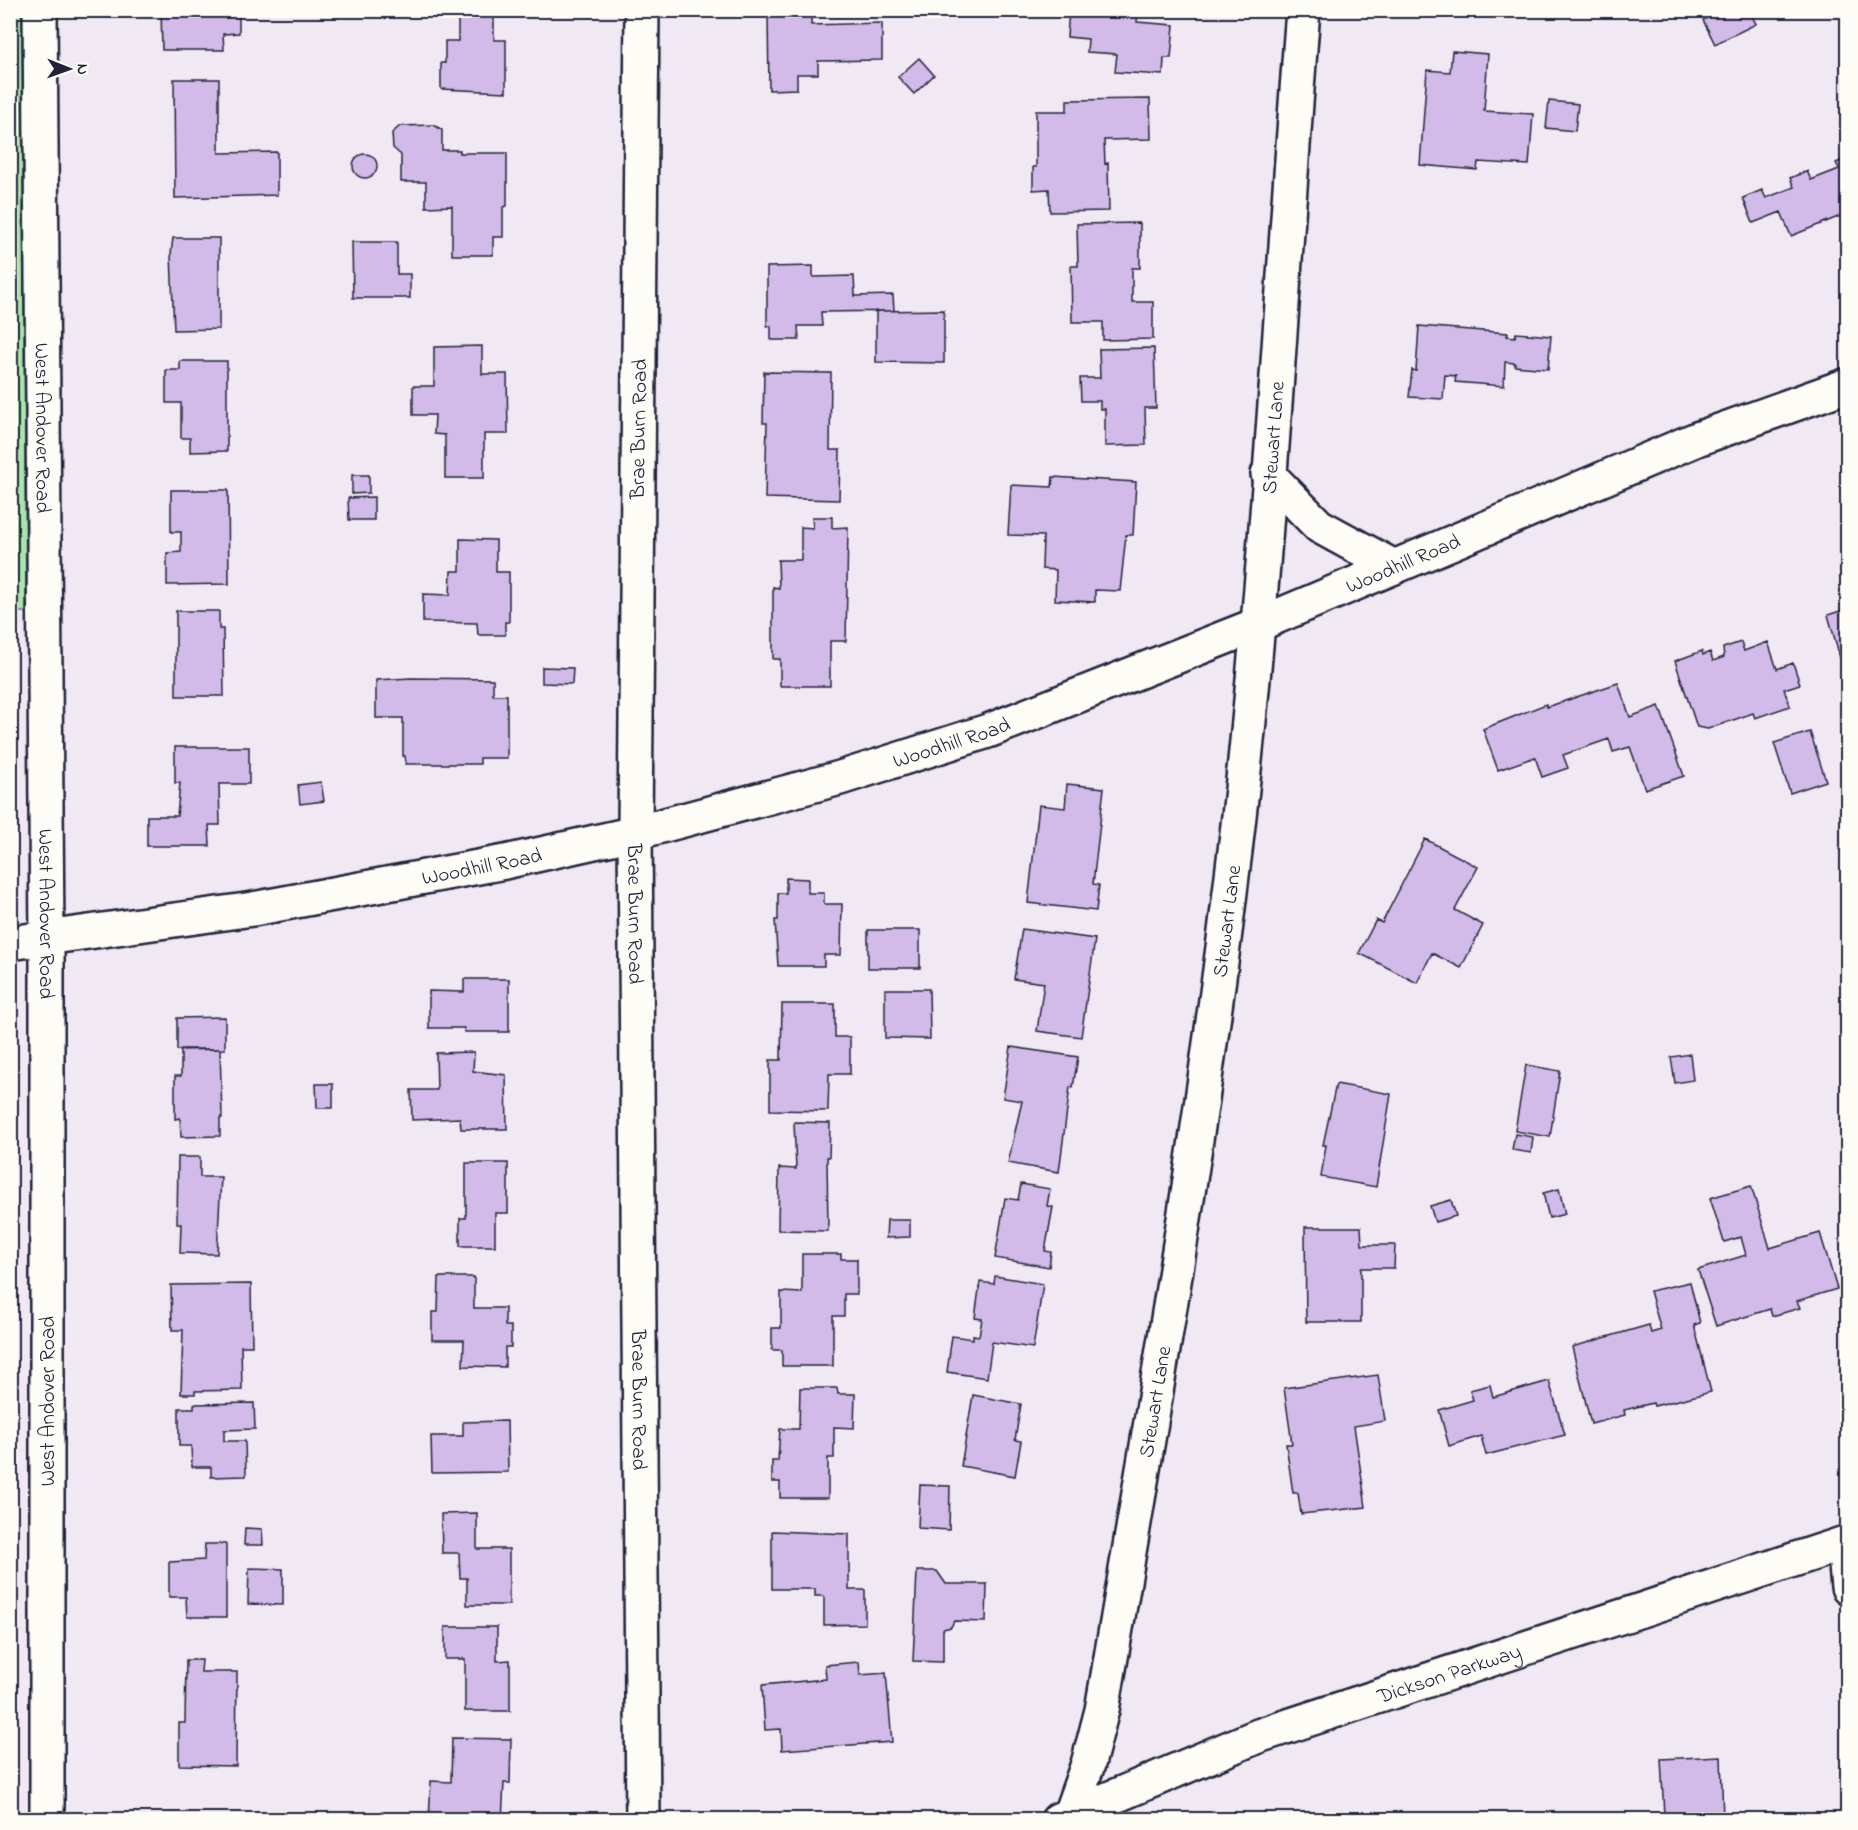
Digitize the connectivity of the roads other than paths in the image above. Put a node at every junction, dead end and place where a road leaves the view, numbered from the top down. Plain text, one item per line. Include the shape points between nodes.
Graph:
1 (40, 10) edge
2 (642, 10) edge
3 (1303, 10) edge
4 (1848, 385) edge
5 (1268, 474) junction
6 (1394, 567) junction
7 (1259, 624) junction
8 (634, 833) junction
9 (47, 940) junction
10 (10, 943) edge
11 (1846, 1543) edge
12 (1848, 1587) edge
13 (1066, 1818) edge
14 (47, 1820) edge
15 (643, 1820) edge

1 - 9 street, West Andover Road
2 - 8 street, Brae Burn Road
3 - 5 street, Stewart Lane
4 - 6 street, Woodhill Road via 1697,439
5 - 6 street via 1319,526
5 - 7 street, Stewart Lane
6 - 7 street, Woodhill Road
7 - 8 street, Woodhill Road via 988,731 840,778
7 - 13 street, Stewart Lane via 1219,978 1182,1232 1102,1710 1088,1764
8 - 9 street, Woodhill Road via 505,862 253,909
8 - 15 street, Brae Burn Road
9 - 10 street, Woodhill Road
9 - 14 street, West Andover Road
11 - 12 street
11 - 13 street, Dickson Parkway via 1258,1736

